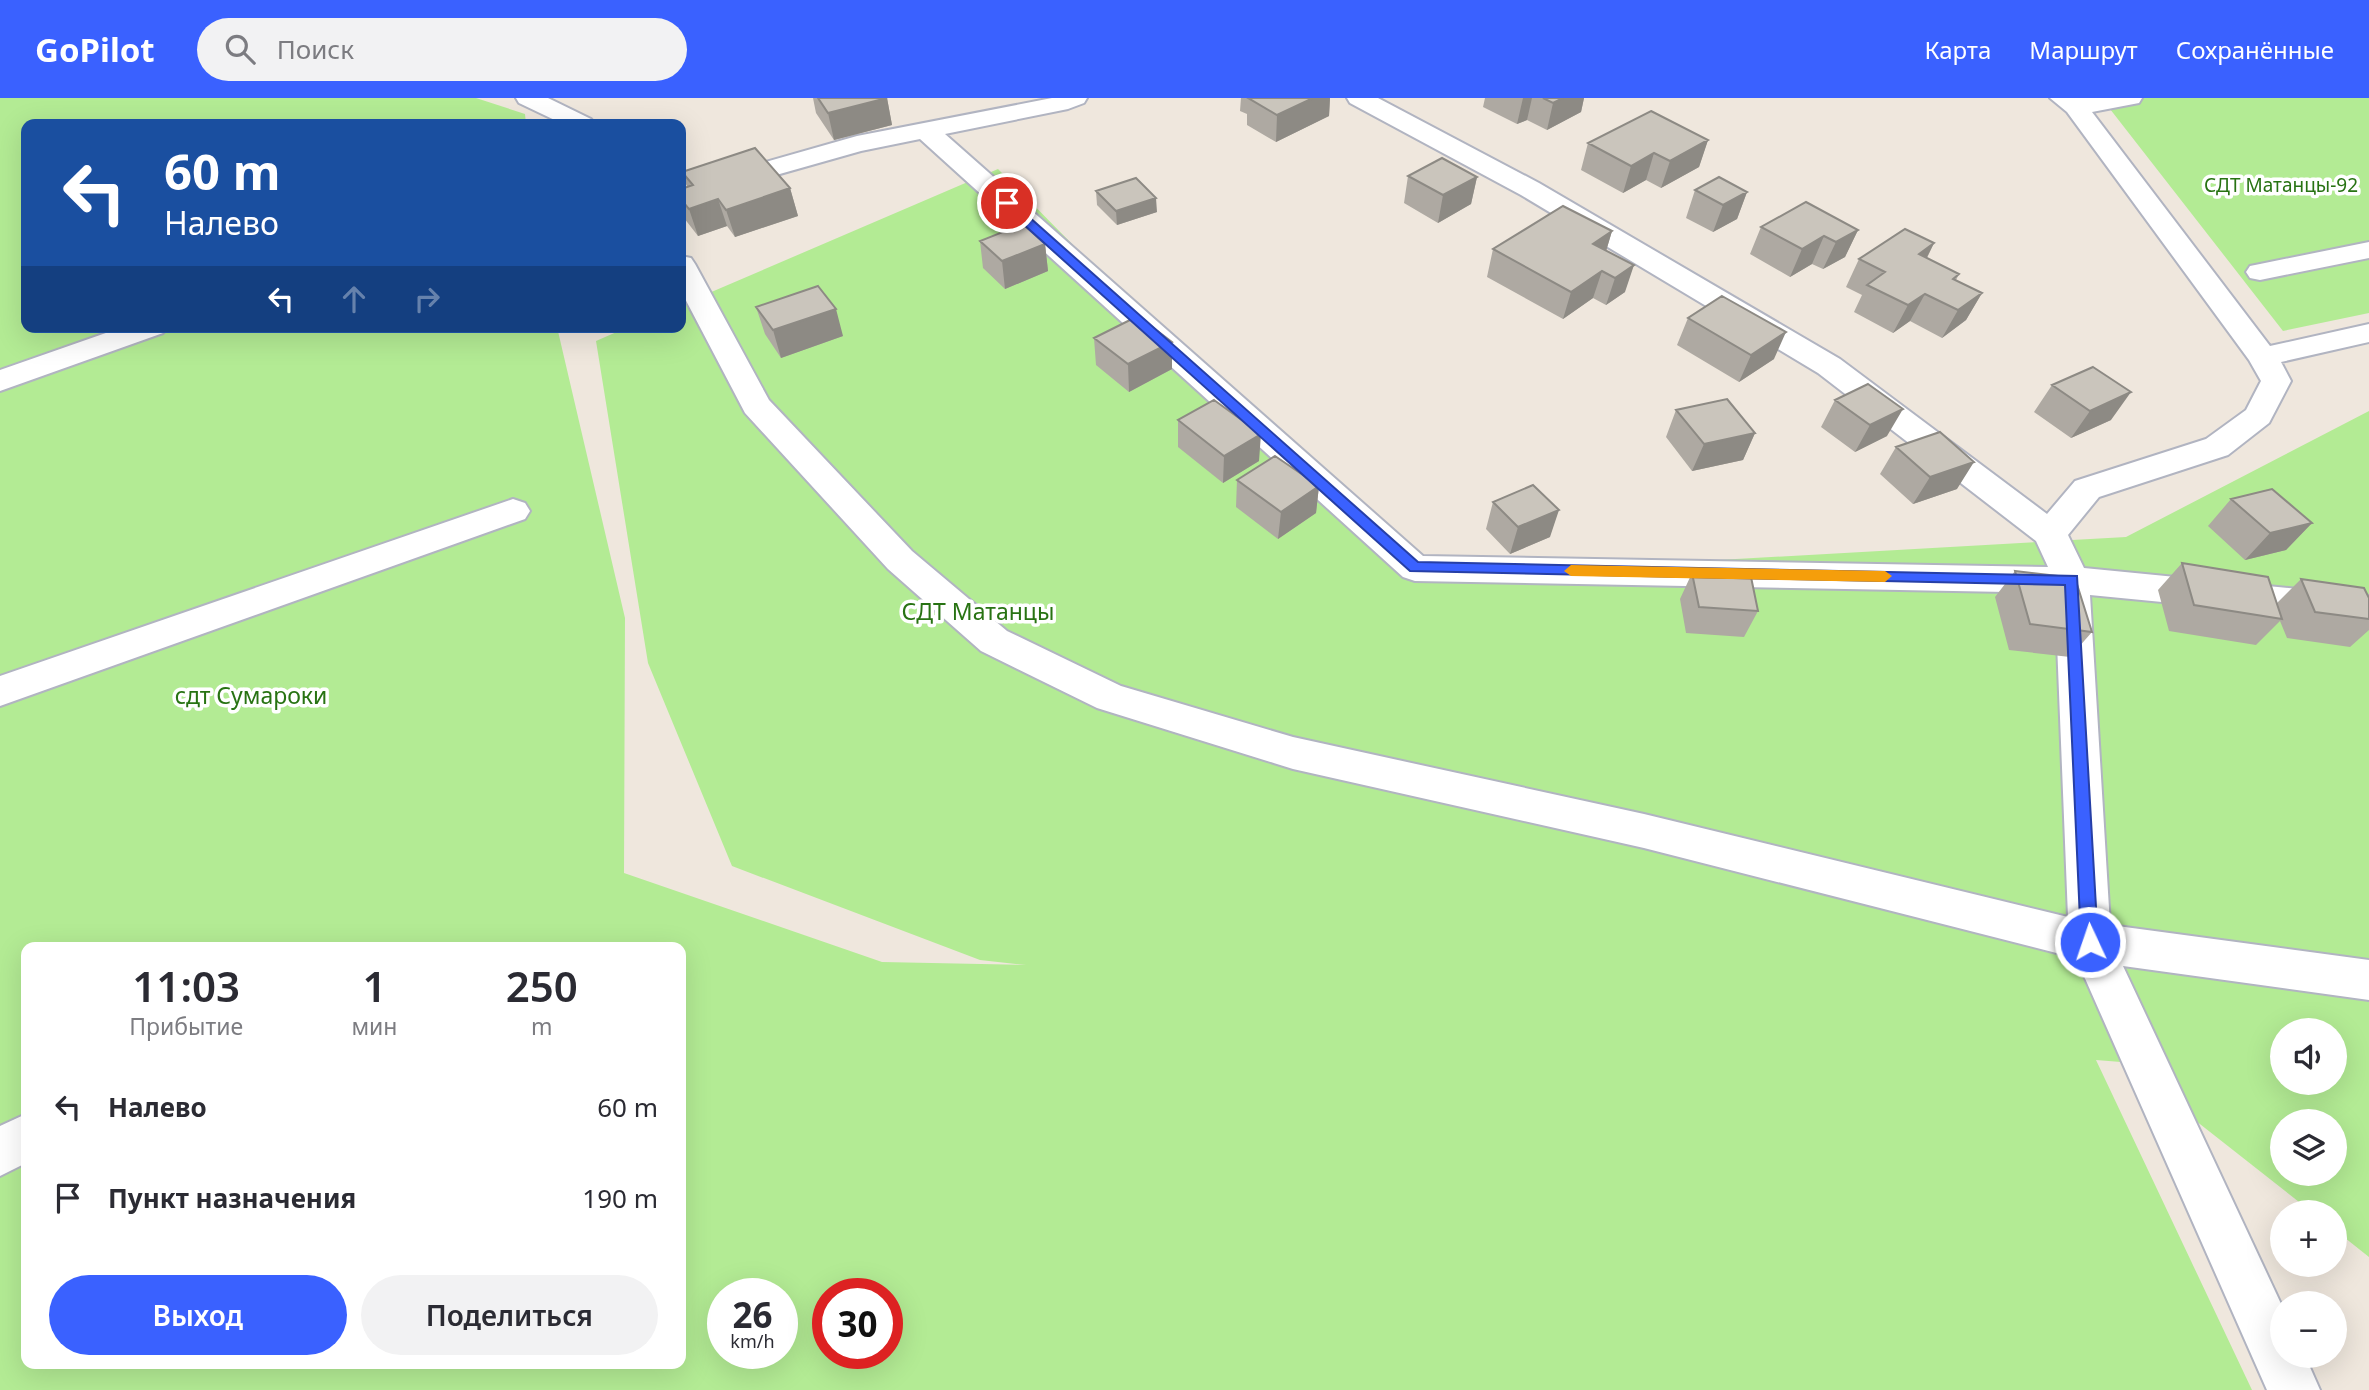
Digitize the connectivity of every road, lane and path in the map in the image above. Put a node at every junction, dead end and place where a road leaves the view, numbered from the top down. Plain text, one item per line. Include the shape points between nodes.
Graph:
1 (528, 98) edge
2 (1075, 98) edge
3 (1359, 98) edge
4 (2130, 98) edge
5 (2069, 102) edge
6 (572, 119) edge
7 (926, 131) junction
8 (686, 193) edge
9 (2369, 250) edge
10 (2260, 272) dead end
11 (686, 274) edge
12 (136, 333) edge
13 (2369, 333) edge
14 (2263, 357) junction
15 (0, 381) edge
16 (513, 510) dead end
17 (2050, 534) junction
18 (2072, 580) junction
19 (2369, 609) edge
20 (0, 691) edge
21 (2090, 942) junction
22 (2369, 980) edge
23 (21, 1140) edge
24 (0, 1152) edge
25 (2294, 1390) edge

1 - 6 street
2 - 7 street
3 - 17 street via 1530,189 1829,366
4 - 5 street
5 - 14 street
7 - 8 street via 858,144
7 - 18 street via 1415,568
9 - 10 street
11 - 21 street via 755,406 900,560 994,641 1110,698 1293,753 1644,831
12 - 15 street
13 - 14 street
14 - 17 street via 2276,381 2258,415 2217,447 2087,489
16 - 20 street
17 - 18 street
18 - 19 street
18 - 21 street
21 - 22 street
21 - 25 street
23 - 24 street

